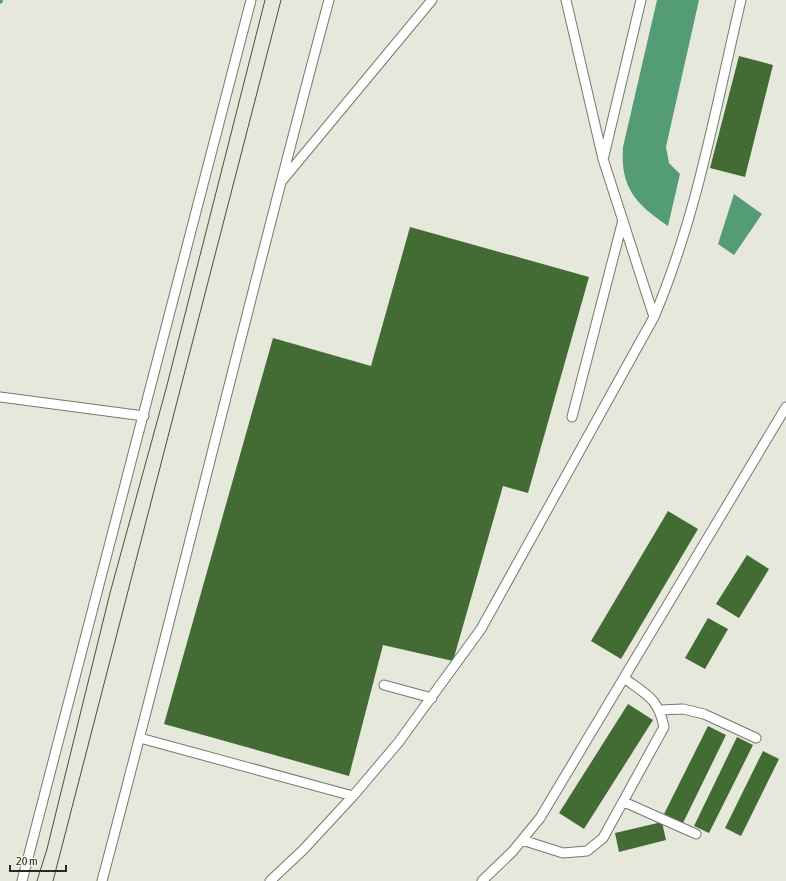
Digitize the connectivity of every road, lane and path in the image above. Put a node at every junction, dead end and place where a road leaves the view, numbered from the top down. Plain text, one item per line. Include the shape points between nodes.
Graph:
1 (251, 0) edge
2 (329, 0) edge
3 (432, 0) edge
4 (566, 0) edge
5 (641, 0) edge
6 (741, 0) edge
7 (603, 159) junction
8 (279, 184) junction
9 (623, 220) junction
10 (654, 318) junction
11 (0, 397) edge
12 (786, 407) edge
13 (144, 416) junction
14 (572, 417) dead end
15 (624, 678) junction
16 (384, 684) dead end
17 (432, 698) junction
18 (660, 710) junction
19 (140, 738) junction
20 (756, 738) dead end
21 (353, 796) junction
22 (624, 802) junction
23 (696, 834) dead end
24 (522, 840) junction
25 (22, 881) edge
26 (102, 881) edge
27 (270, 881) edge
28 (482, 881) edge

1 - 13 lane
2 - 8 lane
3 - 8 lane
4 - 7 lane
5 - 7 lane
6 - 10 lane via 685,236
7 - 9 lane
8 - 19 lane
9 - 10 lane
9 - 14 lane
10 - 17 lane via 481,629
11 - 13 lane
12 - 15 lane
13 - 25 lane
15 - 18 lane via 650,697
15 - 24 lane via 540,818
16 - 17 lane
17 - 21 lane
18 - 20 lane via 683,710 704,714
18 - 22 lane via 664,727
19 - 21 lane
19 - 26 lane
21 - 27 lane
22 - 23 lane
22 - 24 lane via 603,838 587,851 563,853
24 - 28 lane

